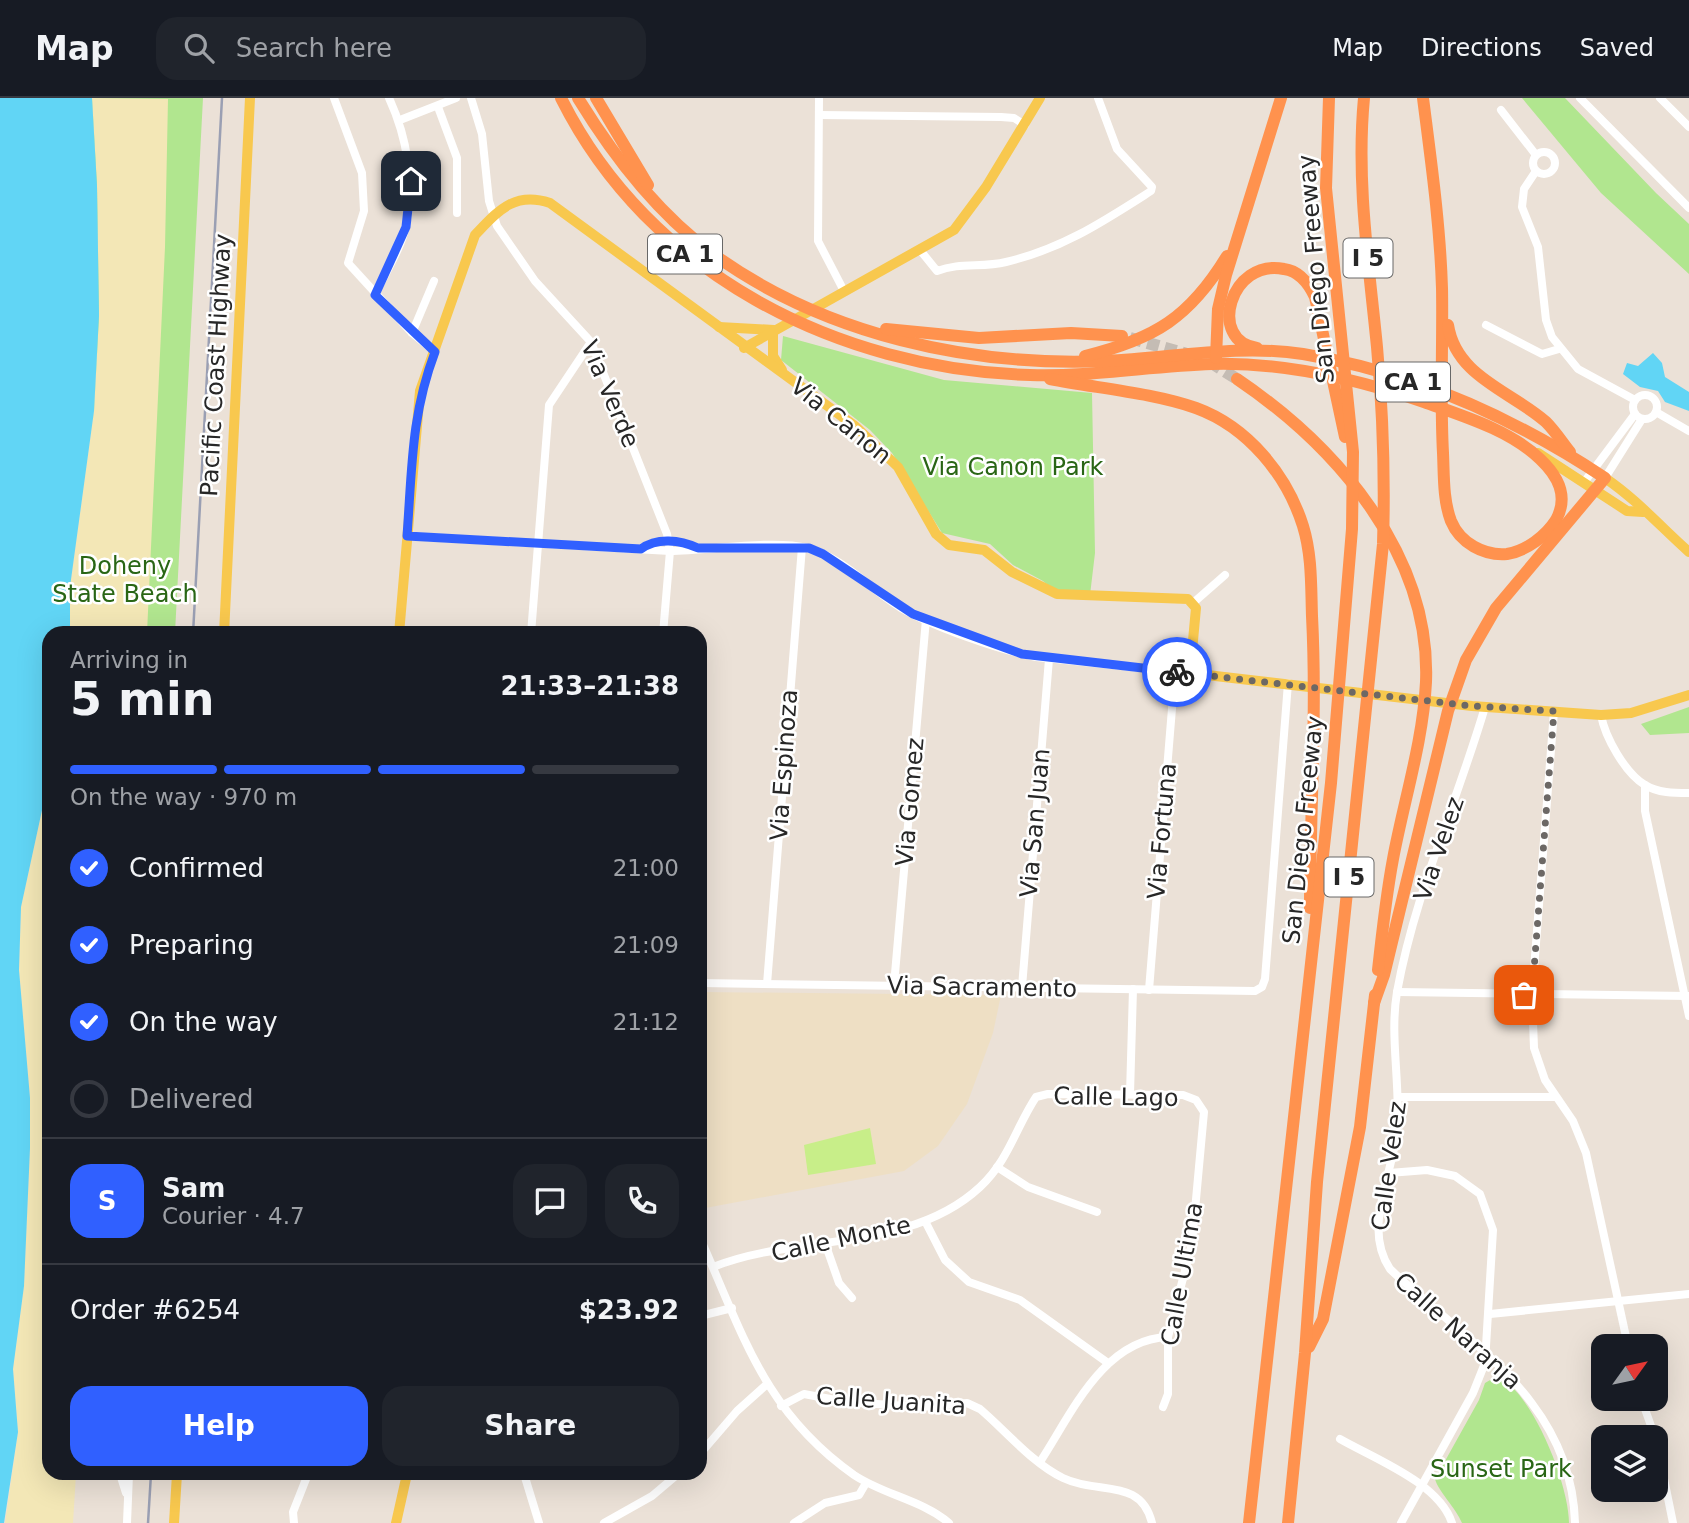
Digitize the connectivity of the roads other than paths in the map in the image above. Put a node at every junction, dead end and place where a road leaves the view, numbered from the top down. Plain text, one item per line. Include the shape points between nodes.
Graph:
1 (250, 98) edge
2 (334, 98) edge
3 (389, 98) edge
4 (456, 98) edge
5 (471, 98) edge
6 (553, 98) edge
7 (561, 98) edge
8 (578, 98) edge
9 (596, 98) edge
10 (820, 98) edge
11 (1041, 98) edge
12 (1098, 98) edge
13 (1281, 98) edge
14 (1329, 98) edge
15 (1364, 98) edge
16 (1423, 98) edge
17 (1580, 98) edge
18 (1660, 98) edge
19 (438, 107) junction
20 (1501, 110) dead end
21 (819, 115) junction
22 (400, 120) junction
23 (1025, 125) junction
24 (1689, 127) edge
25 (1536, 155) junction
26 (1535, 171) junction
27 (623, 196) junction
28 (1689, 208) edge
29 (665, 212) junction
30 (457, 213) dead end
31 (493, 216) junction
32 (1235, 243) junction
33 (920, 250) junction
34 (434, 281) dead end
35 (1442, 288) junction
36 (844, 291) junction
37 (375, 295) junction
38 (853, 323) junction
39 (1486, 325) dead end
40 (716, 326) junction
41 (774, 330) junction
42 (412, 333) junction
43 (1122, 336) tunnel mouth
44 (591, 342) junction
45 (744, 348) junction
46 (1559, 349) junction
47 (435, 352) junction
48 (1302, 354) junction
49 (1216, 358) junction
50 (1069, 360) junction
51 (1030, 375) junction
52 (786, 376) junction
53 (1237, 379) tunnel mouth
54 (1635, 400) junction
55 (1343, 404) junction
56 (1656, 412) junction
57 (1639, 416) junction
58 (1689, 431) edge
59 (1528, 448) junction
60 (1575, 458) junction
61 (1593, 470) junction
62 (1354, 476) junction
63 (1605, 478) junction
64 (1585, 481) junction
65 (1596, 489) junction
66 (1643, 512) junction
67 (407, 536) junction
68 (539, 542) junction
69 (669, 547) junction
70 (802, 547) junction
71 (1689, 552) edge
72 (1225, 575) dead end
73 (1193, 603) junction
74 (926, 620) junction
75 (224, 626) edge
76 (400, 626) edge
77 (532, 626) edge
78 (664, 626) edge
79 (1049, 659) junction
80 (1175, 672) junction
81 (1190, 673) junction
82 (1288, 683) junction
83 (1689, 695) edge
84 (1485, 707) junction
85 (1554, 711) junction
86 (1601, 715) junction
87 (1645, 785) junction
88 (1689, 793) edge
89 (1309, 976) junction
90 (707, 983) edge
91 (768, 984) junction
92 (894, 985) junction
93 (1021, 987) junction
94 (1133, 989) junction
95 (1149, 990) junction
96 (1397, 992) junction
97 (1532, 995) junction
98 (1687, 997) edge
99 (1374, 1003) junction
100 (1689, 1016) edge
101 (1130, 1094) junction
102 (1037, 1097) joint
103 (1399, 1097) junction
104 (1556, 1097) junction
105 (1196, 1100) joint
106 (997, 1167) junction
107 (1389, 1173) junction
108 (1097, 1212) dead end
109 (925, 1221) junction
110 (825, 1243) junction
111 (707, 1254) edge
112 (1381, 1256) joint
113 (713, 1267) junction
114 (1689, 1294) edge
115 (852, 1298) dead end
116 (1618, 1301) junction
117 (732, 1308) junction
118 (707, 1313) edge
119 (1490, 1314) junction
120 (1625, 1334) edge
121 (1168, 1337) junction
122 (1486, 1352) junction
123 (1305, 1353) junction
124 (1108, 1363) junction
125 (766, 1385) junction
126 (781, 1406) junction
127 (1163, 1407) dead end
128 (1340, 1439) dead end
129 (707, 1446) edge
130 (1040, 1462) junction
131 (122, 1480) edge
132 (129, 1480) edge
133 (134, 1480) edge
134 (177, 1480) edge
135 (306, 1480) edge
136 (406, 1480) edge
137 (526, 1480) edge
138 (671, 1480) edge
139 (866, 1483) junction
140 (1422, 1486) junction
141 (1668, 1499) edge
142 (128, 1506) junction
143 (127, 1523) edge
144 (174, 1523) edge
145 (294, 1523) edge
146 (396, 1523) edge
147 (539, 1523) edge
148 (604, 1523) edge
149 (794, 1523) edge
150 (949, 1523) edge
151 (1152, 1523) edge
152 (1249, 1523) edge
153 (1288, 1523) edge
154 (1401, 1523) edge
155 (1452, 1523) edge
156 (1575, 1523) edge
157 (1673, 1523) edge

1 - 75 main road, Pacific Coast Highway
2 - 37 street via 362,173 364,211 348,263
3 - 22 street
4 - 19 street
5 - 31 street, Via Verde via 482,134
6 - 27 highway
7 - 27 highway, CA 1
8 - 29 highway, CA 1 via 603,138
9 - 29 highway
10 - 21 street
11 - 23 main road
12 - 33 street via 1117,149 1151,191 1079,237 990,265 954,264 937,271
13 - 32 highway
14 - 55 highway, San Diego Freeway / I 5 via 1326,188 1342,342
15 - 123 highway, San Diego Freeway / I 5 via 1362,165 1385,488 1381,571 1317,1182
16 - 35 highway
17 - 28 street
18 - 24 street
19 - 22 street
19 - 30 street via 457,158
20 - 25 street
21 - 23 street via 1001,117
21 - 36 street via 818,241
22 - 37 street via 411,181 406,227
23 - 33 main road via 962,222
25 - 26 street
25 - 26 street via 1548,153 1555,162 1548,174
26 - 46 street via 1524,190 1522,207 1542,270 1546,320
27 - 51 highway, CA 1 via 696,263 756,301 861,346 928,362
29 - 38 highway, CA 1 via 712,253 776,292
31 - 40 main road, Via Canon via 519,198 550,203
31 - 44 street, Via Verde via 535,281
31 - 47 main road via 475,235
32 - 49 highway via 1218,309
32 - 50 highway via 1210,284 1166,326 1136,342
33 - 36 main road
34 - 42 street
35 - 59 highway via 1447,506 1454,527 1475,547 1497,554 1516,552 1552,526 1559,514 1562,499 1557,478
35 - 60 highway via 1450,341 1461,359 1547,423
36 - 41 main road
37 - 42 street
38 - 43 highway via 924,335 979,338 1071,333
38 - 50 highway, CA 1 via 964,354
39 - 46 street via 1542,354
40 - 41 main road
40 - 45 main road, Via Canon
41 - 45 main road
41 - 52 main road via 773,356
42 - 47 street
44 - 68 street via 549,405
44 - 69 street, Via Verde
45 - 52 main road, Via Canon
46 - 54 street via 1583,373
47 - 67 main road via 416,415
48 - 49 highway, CA 1
48 - 55 highway via 1247,346 1236,337 1231,324 1232,296 1250,275 1279,268 1300,277 1315,297
48 - 60 highway, CA 1 via 1388,374 1472,403
49 - 50 highway, CA 1
49 - 51 highway, CA 1
49 - 59 highway, CA 1 via 1365,384 1459,415
51 - 89 highway via 1196,408 1247,439 1272,466 1296,507 1306,537 1314,639
52 - 73 main road, Via Canon via 881,448 898,467 936,534 949,545 984,550 1012,572 1057,594 1181,598
53 - 99 highway via 1287,416 1358,491 1404,565 1416,603 1423,642 1424,707 1392,861
54 - 56 street via 1649,395 1656,400
54 - 57 street
55 - 62 highway, San Diego Freeway / I 5
55 - 62 highway
56 - 57 street via 1650,418
56 - 58 street
57 - 61 street via 1629,421
57 - 63 street
59 - 64 main road, CA 1
60 - 61 highway, CA 1
61 - 63 highway, CA 1
61 - 64 street
62 - 89 highway, San Diego Freeway / I 5 via 1331,783
63 - 65 highway
63 - 66 main road via 1634,499
64 - 65 main road, CA 1
65 - 66 main road via 1627,511
65 - 99 highway via 1496,608 1466,660 1448,711
66 - 71 main road
67 - 68 street
67 - 76 main road
68 - 69 street via 641,549 652,541
68 - 77 street
69 - 70 street
69 - 78 street, Via Verde
70 - 74 street via 823,554
70 - 91 street, Via Espinoza
72 - 73 street
73 - 81 main road
74 - 79 street
74 - 92 street, Via Gomez
79 - 80 street
79 - 93 street, Via San Juan
80 - 81 street
80 - 95 street, Via Fortuna
81 - 82 main road
82 - 84 main road
82 - 95 street, Via Sacramento via 1262,987
83 - 86 main road via 1631,713
84 - 85 main road
84 - 96 street, Via Velez via 1422,891
85 - 86 main road
85 - 97 street
86 - 87 street via 1623,761
87 - 88 street via 1669,793
87 - 98 street via 1645,811
89 - 152 highway, San Diego Freeway / I 5
90 - 91 street, Via Sacramento
91 - 92 street, Via Sacramento
92 - 93 street, Via Sacramento
93 - 94 street, Via Sacramento
94 - 95 street, Via Sacramento
94 - 101 street
96 - 97 street
96 - 103 street, Calle Velez
97 - 98 street
97 - 104 street via 1534,1048
98 - 100 street
99 - 123 highway via 1360,1127 1323,1319
101 - 102 street, Calle Lago
101 - 105 street, Calle Lago via 1183,1095
102 - 106 street, Calle Monte
103 - 104 street
103 - 107 street, Calle Velez
104 - 116 street via 1573,1121 1586,1153
105 - 121 street, Calle Ultima via 1204,1112 1192,1243
106 - 108 street via 1028,1187
106 - 109 street, Calle Monte via 980,1187
107 - 112 street, Calle Velez via 1377,1234
107 - 119 street via 1441,1171 1480,1194 1493,1230
109 - 110 street, Calle Monte
109 - 124 street via 945,1260 969,1282 1020,1300
110 - 113 street, Calle Monte
110 - 115 street via 839,1283
111 - 113 street
112 - 122 street, Calle Naranja via 1407,1285
113 - 117 street
114 - 116 street
116 - 119 street
116 - 120 street
117 - 118 street
117 - 125 street
119 - 122 street
121 - 124 street via 1142,1341
121 - 127 street, Calle Ultima via 1168,1394
122 - 140 street via 1473,1393
122 - 156 street, Calle Naranja via 1516,1380 1549,1430 1566,1473
123 - 153 highway, San Diego Freeway / I 5
124 - 130 street
125 - 126 street
125 - 129 street
126 - 130 street, Calle Juanita via 804,1394 922,1407 967,1404 980,1409
126 - 139 street via 804,1434
128 - 140 street
130 - 151 street, Calle Juanita via 1079,1484 1130,1493 1143,1500
131 - 142 street
132 - 142 street
133 - 142 street
134 - 144 main road
135 - 145 street via 293,1512
136 - 146 main road
137 - 147 street
138 - 148 street
139 - 149 street via 859,1495 825,1503
139 - 150 street
140 - 154 street
140 - 155 street via 1436,1495
141 - 157 street
142 - 143 street

